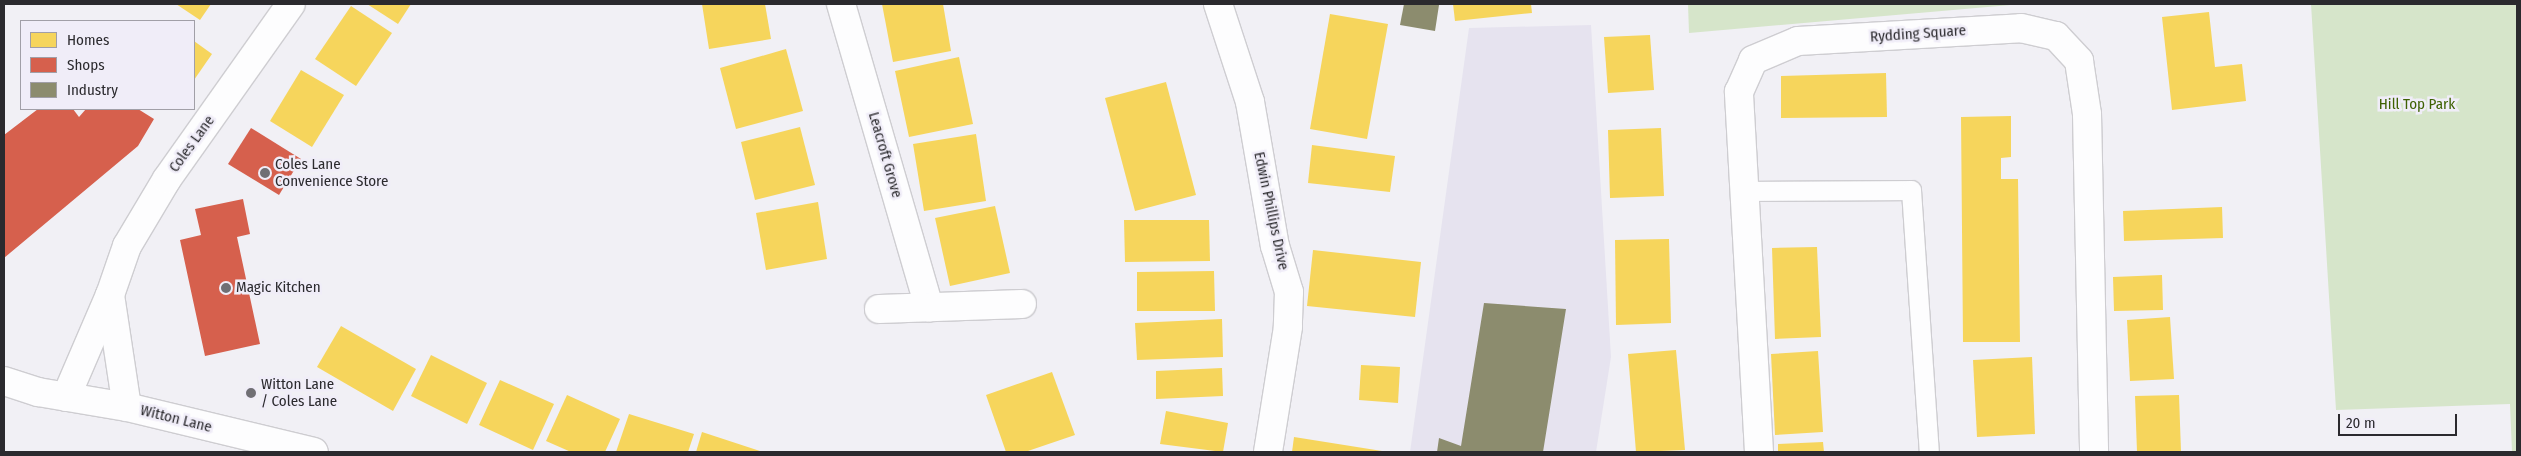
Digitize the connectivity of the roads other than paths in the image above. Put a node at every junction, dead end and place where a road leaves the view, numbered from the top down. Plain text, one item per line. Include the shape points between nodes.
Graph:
1 (291, 4) edge
2 (842, 4) edge
3 (1218, 4) edge
4 (1746, 191) junction
5 (110, 295) junction
6 (1022, 304) dead end
7 (929, 307) junction
8 (879, 308) dead end
9 (4, 381) edge
10 (38, 392) junction
11 (4, 395) edge
12 (66, 397) junction
13 (127, 407) junction
14 (314, 452) edge
15 (1268, 452) edge
16 (1759, 452) edge
17 (1929, 452) edge
18 (2094, 452) edge

1 - 5 street, Coles Lane via 167,179 127,246
2 - 7 street, Leacroft Grove
3 - 15 street, Edwin Phillips Drive via 1250,102 1275,246 1289,292 1288,328
4 - 16 street, Rydding Square via 1745,238
4 - 17 lane via 1911,190
4 - 18 street, Rydding Square via 1739,92 1753,60 1798,41 2021,28 2056,36 2079,61 2087,114
5 - 12 street, Coles Lane
5 - 13 street, Coles Lane
6 - 7 street
7 - 8 street
9 - 10 street, Witton Lane
10 - 11 street, Witton Lane
10 - 12 street, Witton Lane
12 - 13 street, Witton Lane
13 - 14 street, Witton Lane

